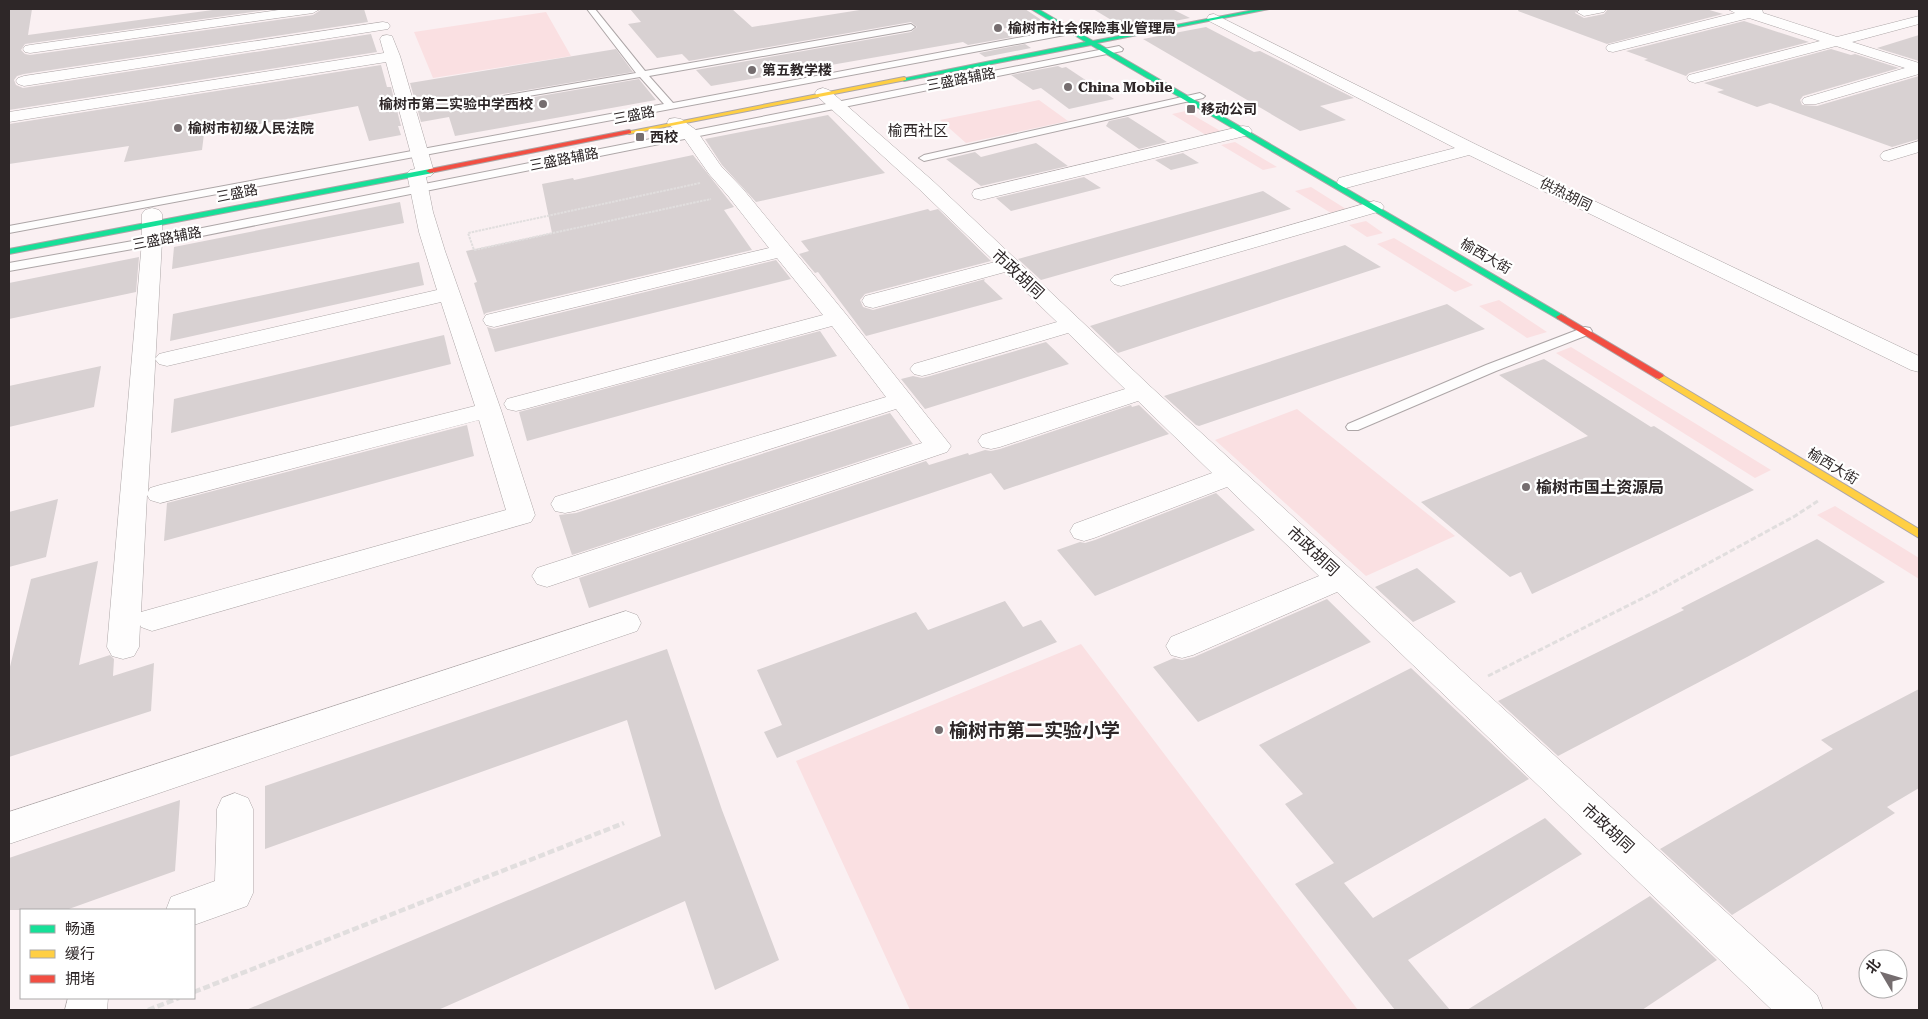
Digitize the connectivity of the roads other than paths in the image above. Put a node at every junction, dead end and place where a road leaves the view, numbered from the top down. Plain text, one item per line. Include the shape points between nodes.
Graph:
1 (313, 9) edge
2 (377, 9) edge
3 (591, 9) edge
4 (1034, 9) edge
5 (1052, 9) edge
6 (1241, 9) edge
7 (1266, 9) edge
8 (1599, 9) edge
9 (1735, 9) edge
10 (1772, 9) edge
11 (1584, 12) dead end
12 (1750, 14) junction
13 (1214, 18) junction
14 (1919, 20) edge
15 (383, 26) junction
16 (911, 27) dead end
17 (1071, 32) junction
18 (1092, 37) junction
19 (1836, 41) junction
20 (1613, 48) dead end
21 (30, 49) dead end
22 (1119, 49) junction
23 (1106, 51) junction
24 (393, 56) junction
25 (1919, 68) edge
26 (643, 75) junction
27 (1695, 78) dead end
28 (24, 81) dead end
29 (1200, 96) junction
30 (1188, 98) junction
31 (830, 99) junction
32 (498, 100) dead end
33 (1810, 101) dead end
34 (9, 117) edge
35 (679, 121) junction
36 (1243, 131) junction
37 (1919, 146) edge
38 (1472, 148) junction
39 (1889, 156) dead end
40 (924, 158) dead end
41 (420, 170) junction
42 (1346, 182) junction
43 (981, 194) dead end
44 (1374, 207) junction
45 (152, 226) junction
46 (9, 230) edge
47 (9, 241) edge
48 (782, 251) junction
49 (9, 252) edge
50 (1009, 265) junction
51 (9, 268) edge
52 (1122, 280) dead end
53 (449, 294) junction
54 (873, 300) dead end
55 (837, 318) junction
56 (494, 320) dead end
57 (1072, 325) junction
58 (1584, 331) junction
59 (167, 359) dead end
60 (1919, 365) edge
61 (922, 369) dead end
62 (1142, 392) junction
63 (901, 400) junction
64 (516, 404) dead end
65 (489, 410) junction
66 (1353, 427) dead end
67 (991, 441) dead end
68 (1232, 475) junction
69 (160, 494) dead end
70 (564, 504) dead end
71 (1894, 505) dead end
72 (1084, 531) dead end
73 (1919, 534) edge
74 (547, 576) dead end
75 (1342, 578) junction
76 (152, 619) dead end
77 (626, 623) dead end
78 (1182, 646) dead end
79 (123, 647) dead end
80 (235, 809) dead end
81 (9, 828) edge
82 (188, 909) edge
83 (1802, 1010) edge

1 - 21 street
2 - 15 street
3 - 26 lane
4 - 17 main road, 榆西大街
5 - 18 main road, 榆西大街
6 - 18 main road, 三盛路
7 - 13 main road, 三盛路
8 - 11 street
9 - 12 street
10 - 12 street
12 - 19 street
12 - 20 street
13 - 18 main road, 三盛路
13 - 38 street, 供热胡同
14 - 19 street
15 - 24 street
15 - 28 street
16 - 26 lane
17 - 18 main road, 榆西大街
17 - 35 lane, 三盛路辅路
18 - 22 main road, 榆西大街
18 - 23 main road, 榆西大街
18 - 31 main road, 三盛路
18 - 41 main road, 三盛路
19 - 25 street
19 - 27 street
22 - 23 lane, 三盛路辅路
22 - 29 main road, 榆西大街
23 - 30 main road, 榆西大街
23 - 31 lane, 三盛路辅路
24 - 34 street
24 - 41 street
25 - 33 street
26 - 32 lane
26 - 35 lane
29 - 30 lane
29 - 42 main road, 榆西大街
30 - 36 main road, 榆西大街
30 - 40 lane
31 - 35 main road, 三盛路
31 - 35 lane, 三盛路辅路
31 - 50 street, 市政胡同
35 - 41 main road, 三盛路
35 - 41 lane, 三盛路辅路
35 - 41 lane, 三盛路辅路
35 - 48 street
36 - 43 street
36 - 44 main road, 榆西大街
37 - 39 street
38 - 42 street
38 - 60 street, 供热胡同
41 - 45 main road, 三盛路
41 - 45 lane, 三盛路辅路
41 - 46 lane, 三盛路辅路
41 - 53 street
42 - 71 main road, 榆西大街
44 - 52 street
44 - 58 main road, 榆西大街
45 - 47 main road, 三盛路
45 - 49 main road, 三盛路
45 - 51 lane, 三盛路辅路
45 - 79 street
48 - 55 street
48 - 56 street
50 - 54 street
50 - 57 street, 市政胡同
53 - 59 street
53 - 65 street
55 - 63 street
55 - 64 street
57 - 61 street
57 - 62 street, 市政胡同
58 - 66 lane
58 - 73 main road, 榆西大街
62 - 67 street
62 - 68 street, 市政胡同
63 - 70 street
63 - 74 street via 938,446
65 - 69 street
65 - 76 street via 521,515
68 - 72 street
68 - 75 street, 市政胡同
75 - 78 street
75 - 83 street, 市政胡同
77 - 81 street
80 - 82 street via 234,893

